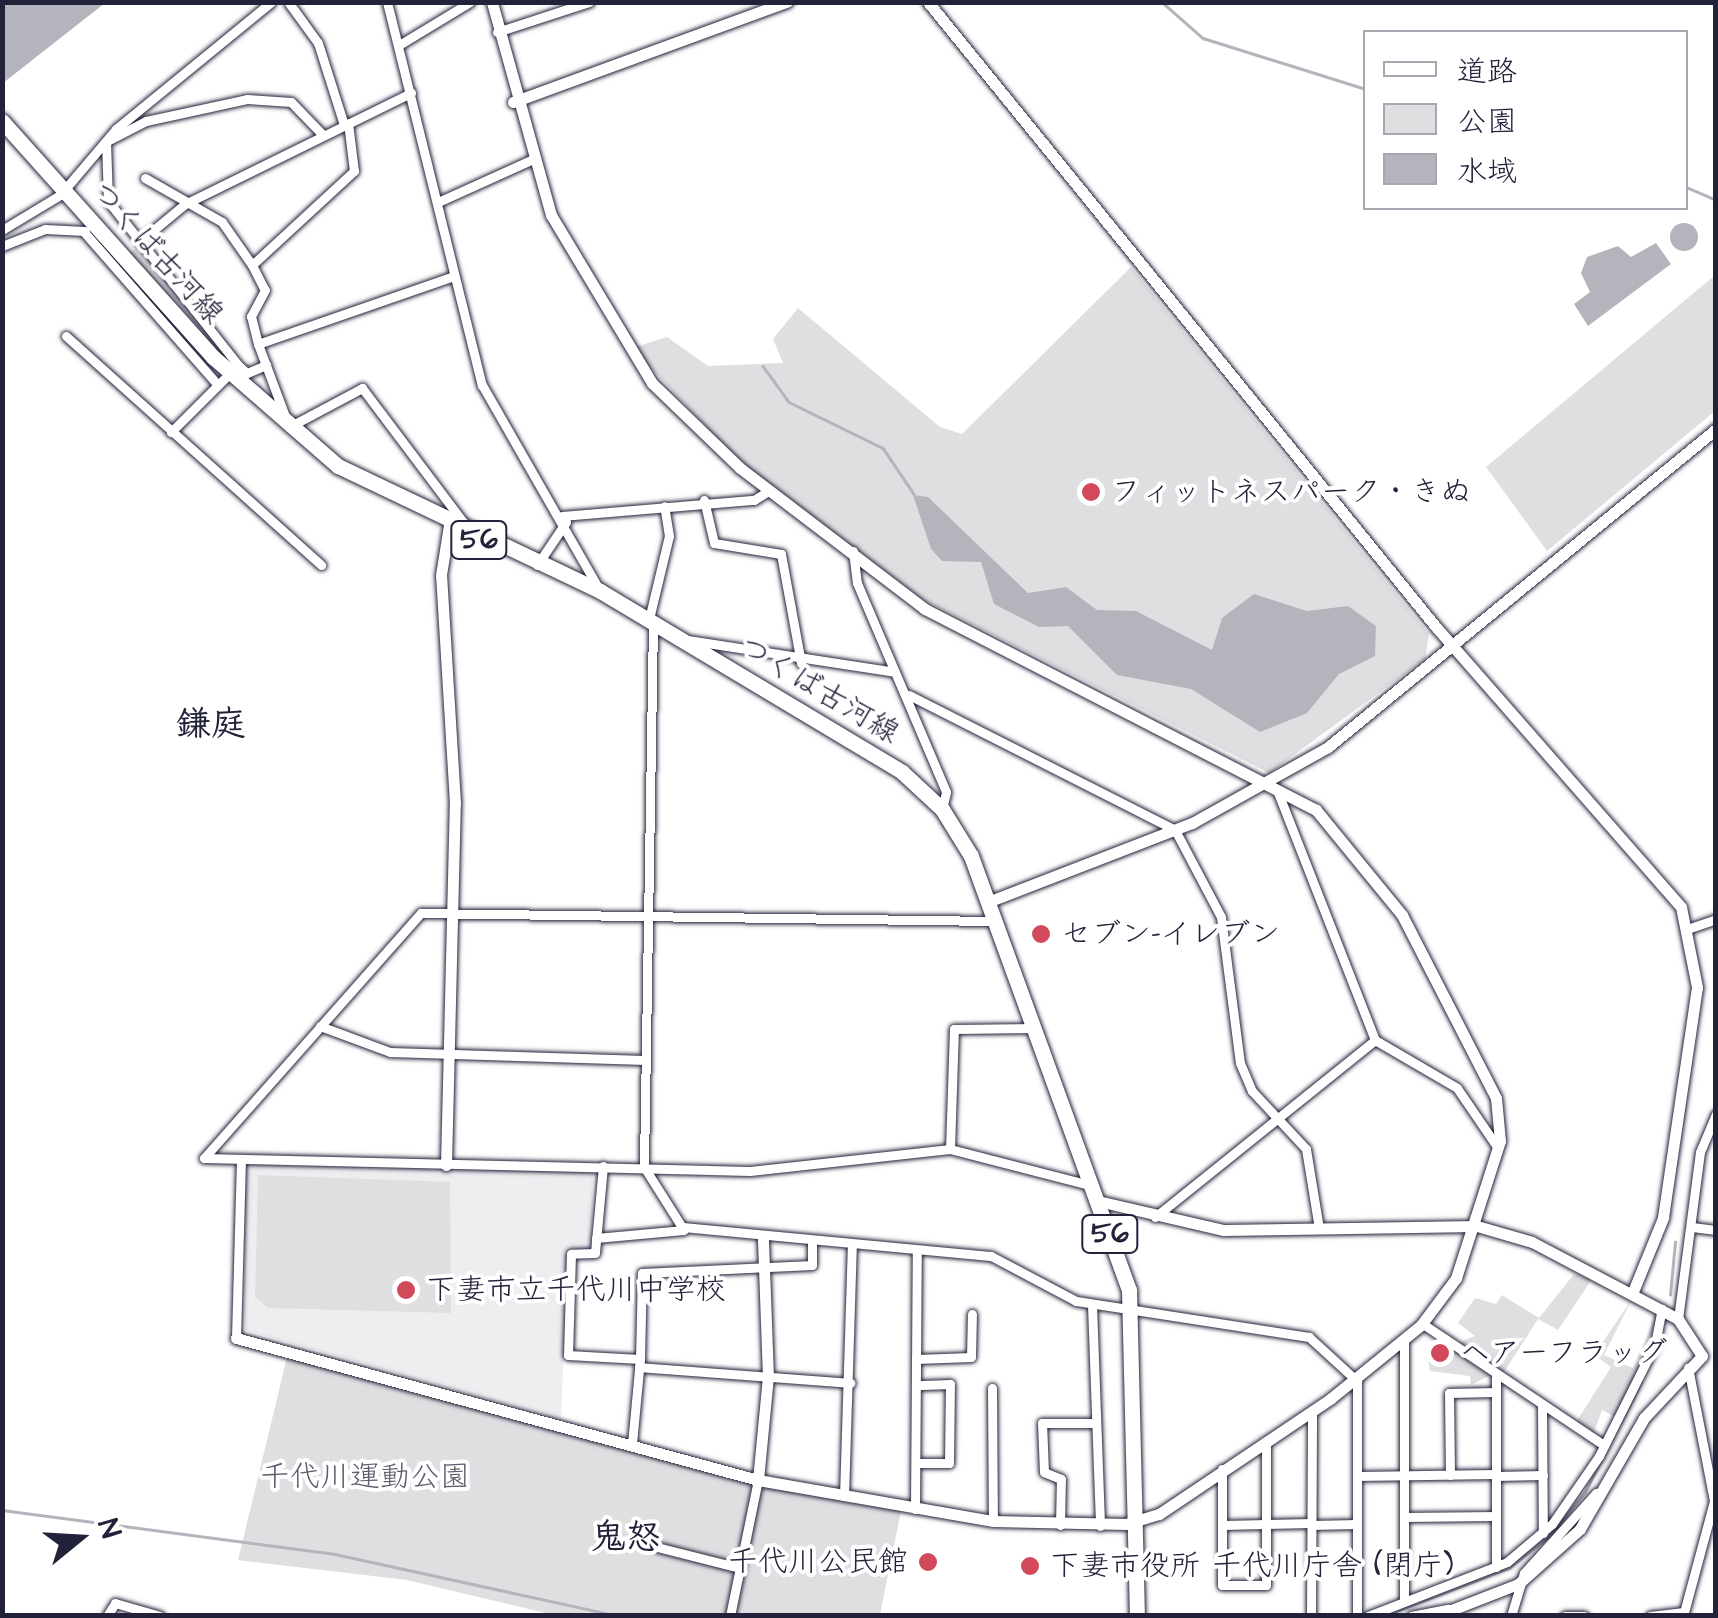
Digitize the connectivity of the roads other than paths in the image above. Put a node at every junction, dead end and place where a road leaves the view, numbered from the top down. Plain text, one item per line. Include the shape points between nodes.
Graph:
1 (271, 2) edge
2 (387, 2) edge
3 (470, 2) edge
4 (492, 2) edge
5 (589, 2) edge
6 (787, 2) edge
7 (928, 2) edge
8 (289, 4) edge
9 (496, 32) junction
10 (399, 45) junction
11 (411, 94) junction
12 (512, 102) junction
13 (2, 120) edge
14 (346, 124) junction
15 (322, 134) junction
16 (106, 141) junction
17 (531, 160) junction
18 (145, 178) dead end
19 (59, 185) junction
20 (191, 201) junction
21 (438, 202) junction
22 (112, 208) junction
23 (99, 219) dead end
24 (2, 230) edge
25 (139, 242) junction
26 (2, 246) edge
27 (252, 265) junction
28 (454, 276) junction
29 (66, 336) dead end
30 (258, 344) junction
31 (266, 365) junction
32 (229, 375) junction
33 (288, 427) junction
34 (1716, 429) edge
35 (171, 432) junction
36 (770, 490) junction
37 (704, 500) junction
38 (664, 506) junction
39 (564, 519) junction
40 (457, 529) junction
41 (854, 550) junction
42 (321, 565) dead end
43 (537, 566) junction
44 (600, 591) junction
45 (651, 620) junction
46 (683, 641) junction
47 (1455, 648) junction
48 (801, 663) junction
49 (895, 672) junction
50 (909, 694) junction
51 (1274, 782) junction
52 (942, 808) junction
53 (1176, 830) junction
54 (988, 902) junction
55 (452, 912) junction
56 (648, 915) junction
57 (1716, 919) edge
58 (995, 921) junction
59 (1690, 928) junction
60 (320, 1026) junction
61 (1034, 1028) junction
62 (1376, 1040) junction
63 (448, 1057) junction
64 (645, 1060) junction
65 (1716, 1114) edge
66 (1279, 1118) junction
67 (1498, 1148) junction
68 (950, 1149) junction
69 (1716, 1150) edge
70 (1700, 1152) junction
71 (242, 1160) junction
72 (446, 1164) junction
73 (603, 1166) junction
74 (644, 1168) junction
75 (1096, 1193) junction
76 (1156, 1217) junction
77 (1476, 1226) junction
78 (1692, 1227) junction
79 (1319, 1228) junction
80 (684, 1230) junction
81 (1716, 1230) edge
82 (596, 1238) junction
83 (764, 1239) junction
84 (812, 1242) junction
85 (852, 1248) junction
86 (916, 1250) junction
87 (766, 1268) junction
88 (1634, 1289) junction
89 (1092, 1305) junction
90 (1662, 1306) junction
91 (972, 1314) dead end
92 (1133, 1314) junction
93 (1678, 1319) junction
94 (1423, 1324) junction
95 (236, 1338) joint
96 (1404, 1341) junction
97 (1716, 1349) edge
98 (1702, 1356) junction
99 (916, 1359) junction
100 (640, 1363) junction
101 (1688, 1367) junction
102 (1496, 1374) junction
103 (768, 1377) junction
104 (1357, 1381) junction
105 (850, 1383) junction
106 (916, 1385) junction
107 (992, 1388) dead end
108 (1496, 1392) junction
109 (1542, 1405) junction
110 (1312, 1411) junction
111 (1096, 1424) junction
112 (1266, 1439) junction
113 (632, 1444) junction
114 (1604, 1445) junction
115 (916, 1463) junction
116 (1222, 1466) junction
117 (1714, 1474) edge
118 (1450, 1475) junction
119 (1496, 1475) junction
120 (1543, 1475) junction
121 (1357, 1476) junction
122 (1404, 1476) junction
123 (758, 1480) junction
124 (844, 1496) junction
125 (915, 1509) junction
126 (1496, 1516) junction
127 (1404, 1517) junction
128 (992, 1521) junction
129 (1138, 1522) junction
130 (1222, 1524) junction
131 (1266, 1524) junction
132 (1312, 1524) junction
133 (1357, 1524) junction
134 (1060, 1526) junction
135 (1100, 1526) junction
136 (1544, 1533) junction
137 (1701, 1545) junction
138 (1716, 1545) edge
139 (657, 1547) dead end
140 (1496, 1567) junction
141 (740, 1568) junction
142 (1520, 1582) junction
143 (1404, 1601) junction
144 (1448, 1609) junction
145 (1394, 1610) edge
146 (1683, 1614) edge
147 (107, 1616) edge
148 (160, 1616) edge
149 (730, 1616) edge
150 (1137, 1616) edge
151 (1311, 1616) edge
152 (1356, 1616) edge
153 (1368, 1616) edge
154 (1411, 1616) edge
155 (1436, 1616) edge
156 (1512, 1616) edge
157 (1564, 1616) edge
158 (1584, 1616) edge
159 (1650, 1616) edge

1 - 16 street
2 - 10 street
3 - 10 street
4 - 9 street
5 - 9 street
6 - 12 street
7 - 47 street
8 - 14 street via 318,43
9 - 12 street
10 - 11 street
11 - 14 street
11 - 21 street
12 - 17 street
13 - 19 main road, つくば古河線 / 56
14 - 15 street
14 - 27 street via 354,171
15 - 16 street via 292,102 247,99 146,121
15 - 20 street via 283,163
16 - 19 street
16 - 22 street via 101,185
17 - 21 street
17 - 36 street via 570,257 636,363
18 - 20 street
19 - 24 street
19 - 32 main road, つくば古河線 / 56
20 - 25 street
20 - 27 street via 227,228
21 - 28 street
22 - 23 street
22 - 25 street
25 - 32 street
26 - 32 street via 45,229 85,230 109,271
27 - 30 street via 264,290 250,316
28 - 30 street
28 - 39 street via 482,385
29 - 35 street
30 - 31 street
31 - 32 street
31 - 33 street
32 - 33 main road, つくば古河線 / 56
32 - 35 street
33 - 40 main road, つくば古河線 / 56 via 360,480
33 - 40 street via 362,388
34 - 47 street
35 - 42 street
36 - 37 street via 754,500
36 - 41 street
37 - 38 street
37 - 48 street via 714,543 781,554
38 - 39 street
38 - 45 street via 668,536
39 - 43 street
39 - 44 street
40 - 43 main road, つくば古河線 / 56
40 - 55 street via 442,576
41 - 49 street via 850,565
41 - 51 street via 942,619
43 - 44 main road, つくば古河線 / 56
44 - 45 main road, つくば古河線 / 56
45 - 46 main road, つくば古河線 / 56
45 - 56 street
46 - 48 street
46 - 52 main road, つくば古河線 / 56 via 902,772
47 - 51 street
47 - 59 street via 1670,891
48 - 49 street
49 - 50 street
50 - 52 street via 946,792
50 - 53 street
51 - 53 street
51 - 62 street
51 - 67 street via 1316,810 1378,876 1496,1098
52 - 54 main road, つくば古河線 / 56
53 - 54 street
53 - 66 street via 1221,917 1240,1063
54 - 58 main road, つくば古河線 / 56
55 - 56 street
55 - 60 street via 422,913
55 - 63 street
56 - 58 street
56 - 64 street
57 - 59 street
58 - 61 main road, つくば古河線 / 56
59 - 88 street via 1698,987 1666,1197
60 - 63 street via 350,1043
60 - 71 street via 204,1158
61 - 68 street via 954,1028
61 - 75 main road, つくば古河線 / 56
62 - 66 street
62 - 67 street via 1457,1088
63 - 64 street
63 - 72 street
64 - 74 street
65 - 70 street
66 - 76 street
66 - 79 street via 1306,1149
67 - 77 street
68 - 74 street via 750,1171
68 - 75 street
69 - 70 street
70 - 78 street
71 - 72 street
71 - 95 street
72 - 73 street
73 - 74 street
73 - 82 street
74 - 80 street
75 - 76 street
75 - 92 main road, つくば古河線 / 56
76 - 79 street via 1224,1230
77 - 79 street
77 - 88 street
77 - 94 street via 1452,1284
78 - 81 street
78 - 93 street
80 - 82 street
80 - 83 street
82 - 100 street via 595,1253 571,1254 568,1355
83 - 84 street
83 - 87 street
84 - 85 street
84 - 87 street via 812,1264
85 - 86 street
85 - 105 street
86 - 89 street via 1011,1260
86 - 99 street
87 - 100 street via 642,1273
87 - 103 street
88 - 90 street
89 - 92 street
89 - 111 street
90 - 93 street
90 - 114 street via 1655,1344
91 - 99 street via 971,1357
92 - 104 street via 1292,1330
92 - 129 main road, つくば古河線 / 56
93 - 98 street
94 - 96 street
94 - 102 street
95 - 113 street
96 - 104 street
96 - 122 street
97 - 98 street
98 - 101 street
99 - 106 street
100 - 103 street
100 - 113 street
101 - 117 street
101 - 142 street via 1580,1530
102 - 108 street
102 - 109 street
103 - 105 street
103 - 123 street
104 - 110 street
104 - 121 street
105 - 124 street
106 - 115 street
106 - 115 street via 950,1384 949,1463
107 - 128 street
108 - 118 street via 1450,1393
108 - 119 street
109 - 114 street
109 - 120 street
110 - 112 street
110 - 132 street
111 - 134 street via 1042,1423 1044,1472 1060,1479
111 - 135 street
112 - 116 street
112 - 131 street
113 - 123 street
114 - 136 street via 1559,1524
115 - 125 street
116 - 129 street
116 - 130 street
117 - 137 street
118 - 119 street
118 - 122 street
119 - 120 street
119 - 126 street
120 - 136 street
121 - 122 street
121 - 133 street
122 - 127 street
123 - 124 street
123 - 141 street
124 - 125 street
125 - 128 street
126 - 127 street
126 - 140 street
127 - 143 street
128 - 134 street
129 - 135 street
129 - 150 main road, つくば古河線 / 56
130 - 131 street
130 - 131 street via 1222,1585 1266,1585
131 - 132 street
132 - 133 street
132 - 151 street
133 - 152 street
134 - 135 street
136 - 140 street
137 - 138 street
137 - 146 street
139 - 141 street
140 - 143 street
141 - 149 street
142 - 144 street
142 - 156 street
143 - 145 street
144 - 154 street
144 - 155 street
145 - 153 street
146 - 159 street
147 - 148 street via 115,1603
157 - 158 street

